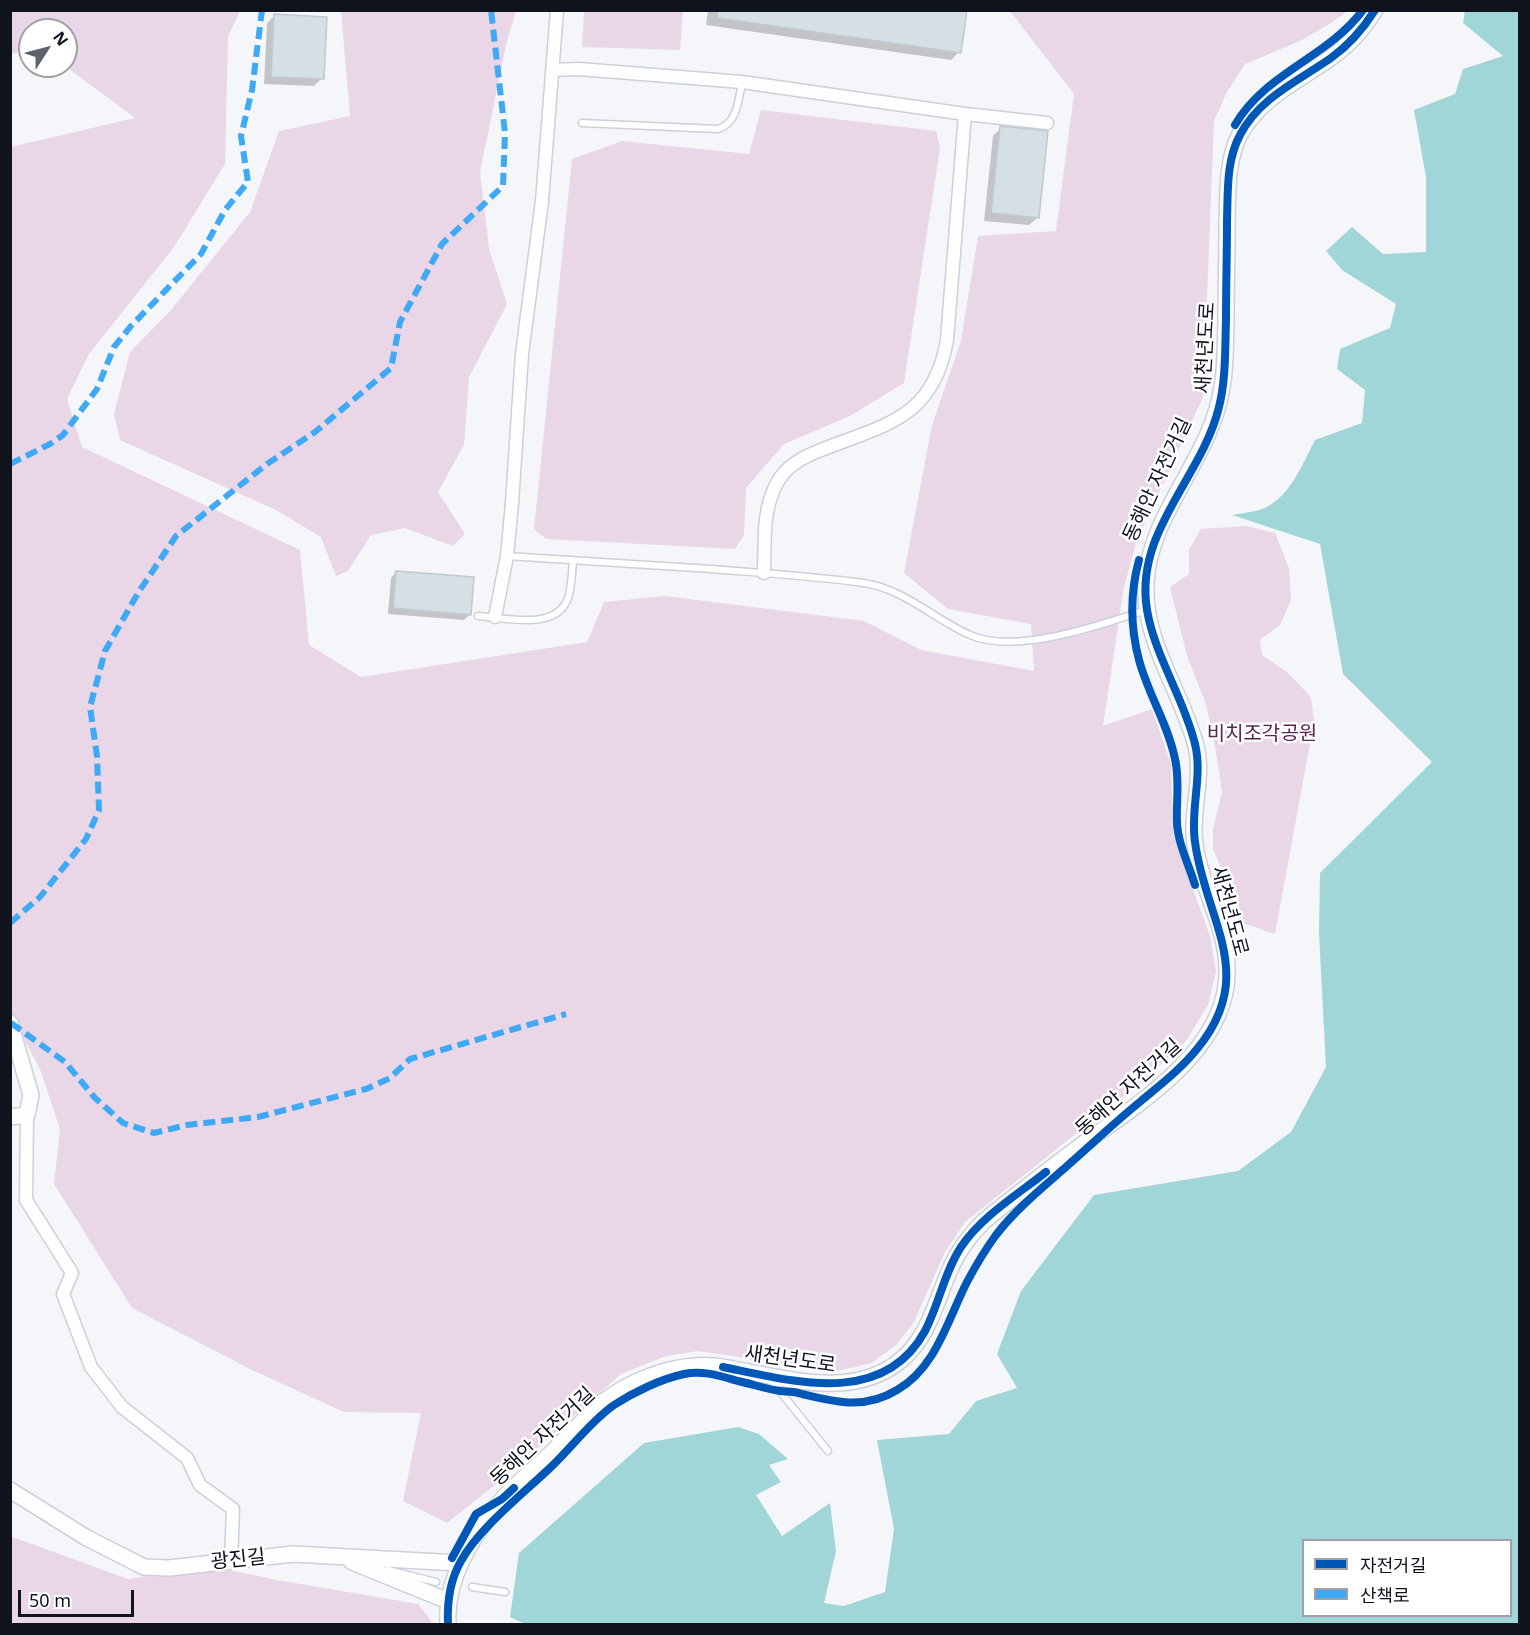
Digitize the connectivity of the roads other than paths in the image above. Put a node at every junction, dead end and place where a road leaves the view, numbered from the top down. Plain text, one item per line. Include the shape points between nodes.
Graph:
1 (556, 10) edge
2 (1375, 10) edge
3 (552, 70) junction
4 (742, 82) junction
5 (965, 114) junction
6 (582, 123) dead end
7 (1047, 123) dead end
8 (507, 556) junction
9 (573, 560) junction
10 (764, 573) junction
11 (1147, 610) junction
12 (478, 616) dead end
13 (495, 617) junction
14 (10, 1023) edge
15 (27, 1114) junction
16 (10, 1117) edge
17 (768, 1376) junction
18 (828, 1451) dead end
19 (10, 1491) edge
20 (341, 1557) junction
21 (231, 1562) junction
22 (459, 1563) junction
23 (436, 1582) dead end
24 (472, 1587) dead end
25 (505, 1592) dead end
26 (448, 1601) junction
27 (448, 1624) edge

1 - 3 street
2 - 11 street, 새천년도로 via 1345,47 1262,106 1239,136 1228,181 1225,357 1219,406 1203,447 1161,524 1147,567
3 - 4 street
3 - 8 street via 542,201 522,354
4 - 5 street
4 - 6 lane via 734,117 718,129
5 - 7 street
5 - 10 street via 947,340 933,387 891,423 807,456 786,471 778,480 768,507
8 - 9 lane
8 - 13 street
9 - 10 lane
9 - 13 lane via 569,595 558,613 539,620
10 - 11 lane via 885,588 969,634 993,642 1052,636
11 - 17 street, 새천년도로 via 1197,749 1195,848 1225,949 1227,970 1226,993 1211,1031 1162,1084 970,1234 952,1265 926,1330 903,1359 872,1378 833,1385
12 - 13 lane
14 - 15 street via 31,1095
15 - 16 street
15 - 21 street via 26,1200 72,1273 63,1294 91,1367 122,1407 187,1458 200,1485 233,1509
17 - 18 lane
17 - 22 street, 새천년도로 via 696,1365 674,1369 615,1392 502,1499
19 - 21 street, 광진길 via 144,1567
20 - 21 street, 광진길 via 293,1554
20 - 22 street, 광진길
20 - 23 lane
20 - 26 street, 광진길
22 - 26 street, 새천년도로
24 - 25 lane
26 - 27 street, 새천년도로

